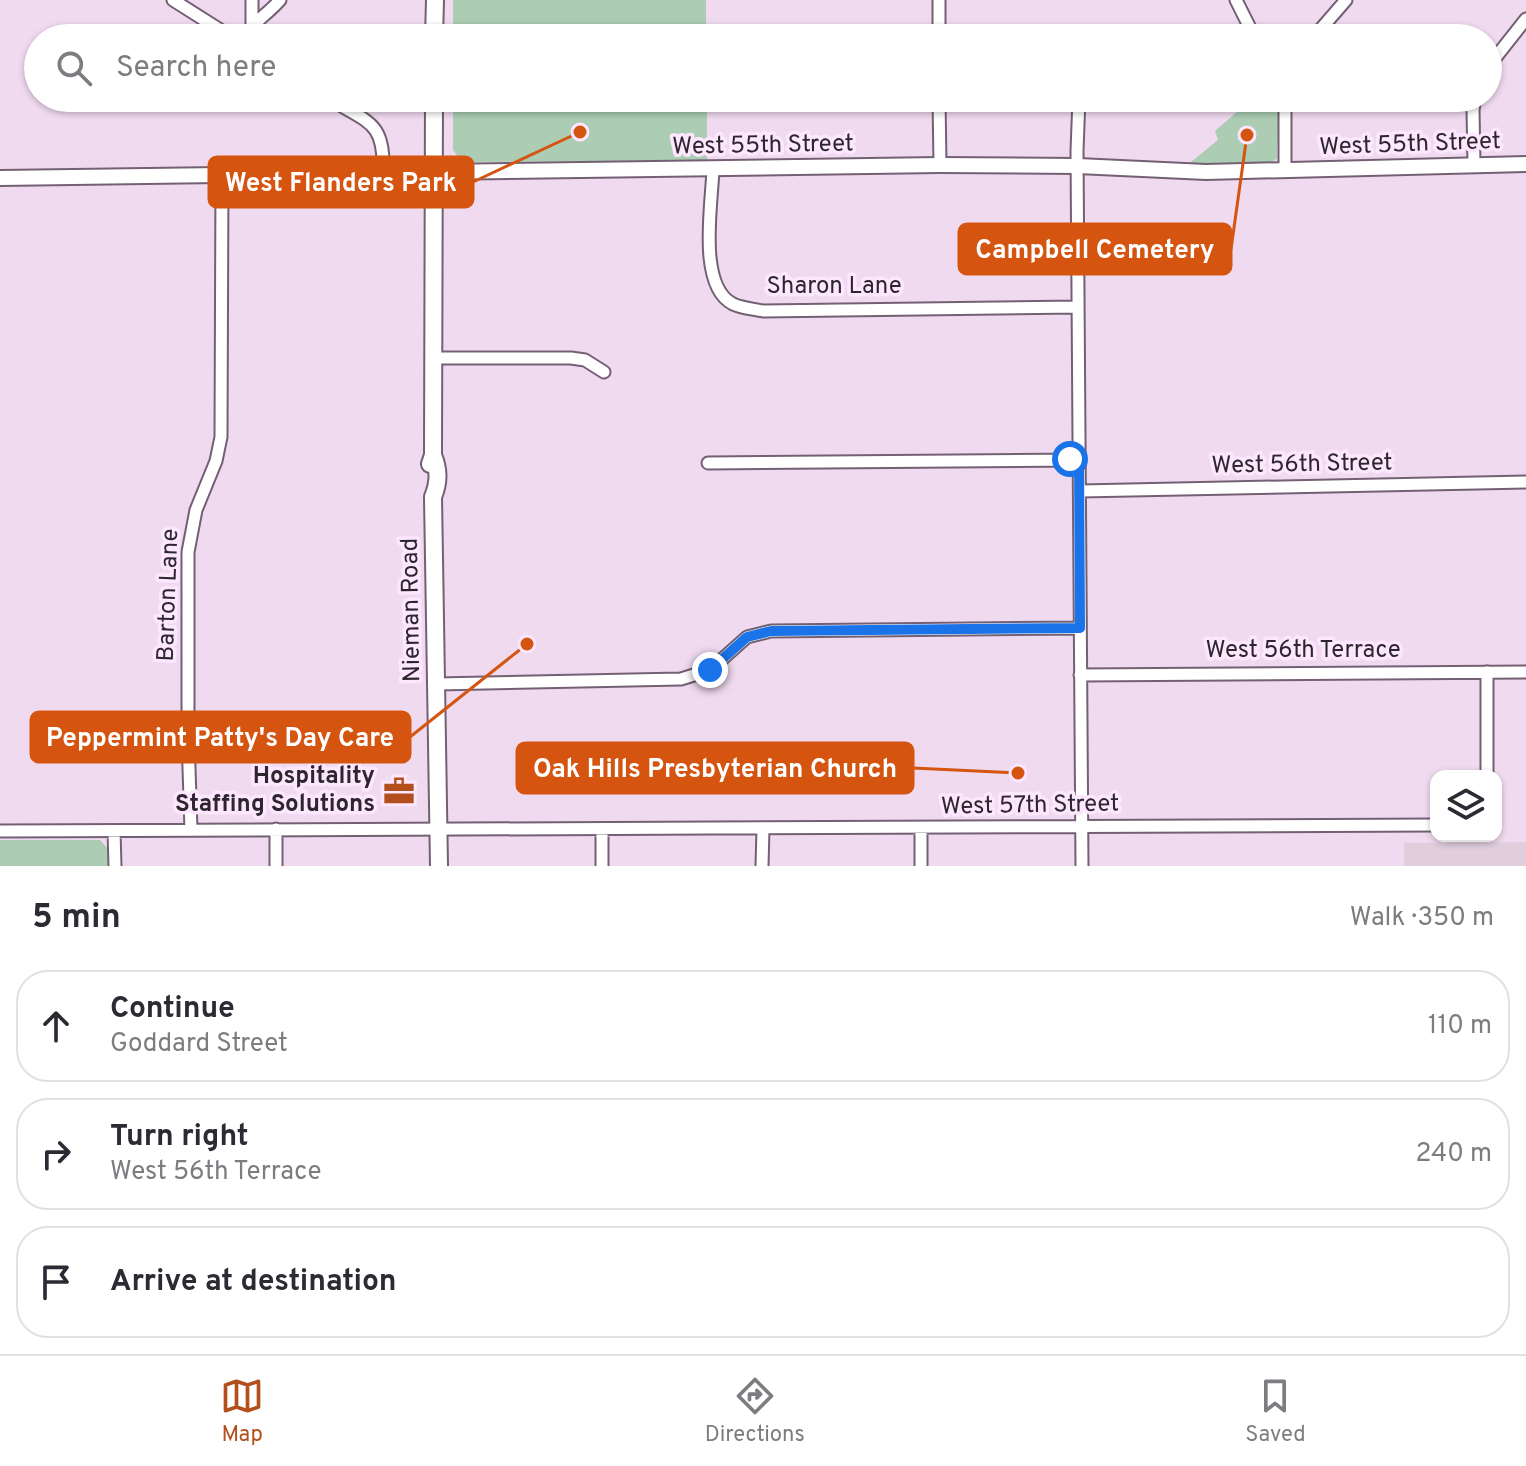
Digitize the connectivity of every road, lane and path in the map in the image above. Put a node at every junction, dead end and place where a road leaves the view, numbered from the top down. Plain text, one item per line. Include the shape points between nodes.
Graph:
1 (173, 0) edge
2 (252, 0) edge
3 (280, 0) edge
4 (435, 0) edge
5 (939, 0) edge
6 (1236, 0) edge
7 (1346, 0) edge
8 (1526, 19) edge
9 (211, 24) edge
10 (252, 24) edge
11 (254, 24) edge
12 (434, 24) edge
13 (939, 24) edge
14 (1248, 24) edge
15 (1325, 24) edge
16 (1502, 49) edge
17 (350, 112) edge
18 (434, 112) edge
19 (939, 112) edge
20 (1079, 112) edge
21 (1285, 112) edge
22 (1473, 112) edge
23 (1474, 164) junction
24 (1526, 164) edge
25 (940, 165) junction
26 (1078, 166) junction
27 (713, 169) junction
28 (1285, 170) junction
29 (383, 172) junction
30 (433, 174) junction
31 (222, 175) junction
32 (0, 178) edge
33 (1078, 307) junction
34 (434, 358) junction
35 (604, 372) dead end
36 (1079, 460) junction
37 (708, 463) dead end
38 (1526, 482) edge
39 (1080, 491) junction
40 (1080, 628) junction
41 (1487, 672) junction
42 (1526, 672) edge
43 (1080, 675) junction
44 (437, 684) junction
45 (1487, 770) edge
46 (1430, 825) edge
47 (1081, 827) junction
48 (439, 828) junction
49 (276, 829) junction
50 (602, 829) junction
51 (763, 829) junction
52 (921, 829) junction
53 (191, 830) junction
54 (0, 831) edge
55 (114, 831) junction
56 (115, 866) edge
57 (276, 866) edge
58 (439, 866) edge
59 (602, 866) edge
60 (762, 866) edge
61 (921, 866) edge
62 (1082, 866) edge

1 - 9 street
2 - 10 street
3 - 11 street
4 - 12 main road
5 - 13 street
6 - 14 street
7 - 15 street
8 - 16 street
17 - 29 street via 381,135
18 - 30 main road, Nieman Road
19 - 25 street
20 - 26 street
21 - 28 street
22 - 23 street
23 - 24 street, West 55th Street
23 - 28 street, West 55th Street
25 - 26 street, West 55th Street
25 - 27 street, West 55th Street
26 - 28 street, West 55th Street
26 - 33 street
27 - 30 street, West 55th Street
27 - 33 street, Sharon Lane via 711,269 718,291 733,304 763,311
29 - 30 street, West 55th Street
29 - 31 street, West 55th Street
30 - 34 main road, Nieman Road
31 - 32 street, West 55th Street
31 - 53 street, Barton Lane via 221,437 188,552
33 - 36 street
34 - 35 street via 571,358
34 - 44 main road, Nieman Road
36 - 37 street
36 - 39 street
38 - 39 street, West 56th Street
39 - 40 street
40 - 43 street
40 - 44 street via 771,631 747,637 710,670 681,679
41 - 42 street, West 56th Terrace
41 - 43 street, West 56th Terrace
41 - 45 street
43 - 47 street
44 - 48 main road, Nieman Road
46 - 47 street, West 57th Street
47 - 52 street, West 57th Street
47 - 62 street
48 - 49 street, West 57th Street
48 - 50 street, West 57th Street
48 - 58 main road, Nieman Road
49 - 53 street, West 57th Street
49 - 57 street
50 - 51 street, West 57th Street
50 - 59 street
51 - 52 street, West 57th Street
51 - 60 street
52 - 61 street
53 - 55 street, West 57th Street
54 - 55 street, West 57th Street
55 - 56 street

